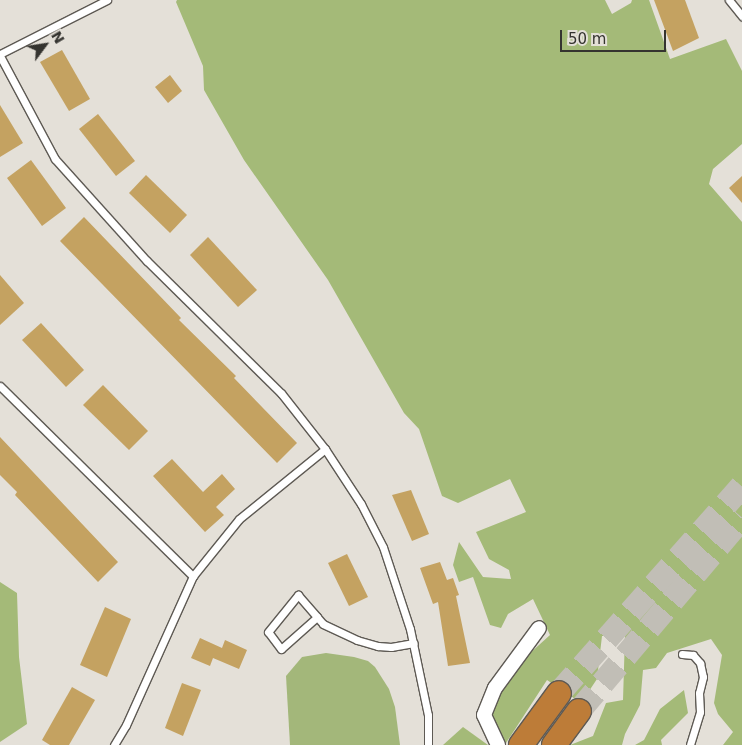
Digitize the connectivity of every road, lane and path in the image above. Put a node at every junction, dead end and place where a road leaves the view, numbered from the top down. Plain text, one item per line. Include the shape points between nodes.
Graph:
1 (107, 0) edge
2 (729, 0) edge
3 (742, 16) edge
4 (0, 55) edge
5 (0, 386) edge
6 (325, 449) junction
7 (193, 576) junction
8 (317, 617) junction
9 (538, 628) dead end
10 (414, 643) junction
11 (682, 654) dead end
12 (560, 692) tunnel mouth
13 (579, 711) tunnel mouth
14 (114, 745) edge
15 (428, 745) edge
16 (498, 745) edge
17 (521, 745) edge
18 (554, 745) edge
19 (690, 745) edge

1 - 4 lane
2 - 3 lane
4 - 6 lane via 55,159 148,261 282,393
5 - 7 lane
6 - 7 lane via 240,519
6 - 10 lane via 361,504 383,548
7 - 14 lane
8 - 8 lane via 298,595 268,632 282,649
8 - 10 lane via 323,624 378,646
9 - 16 street via 495,688 484,715
10 - 15 lane via 428,715
11 - 19 lane via 693,654 700,663 703,677 699,693 700,712
12 - 17 highway
13 - 18 highway

